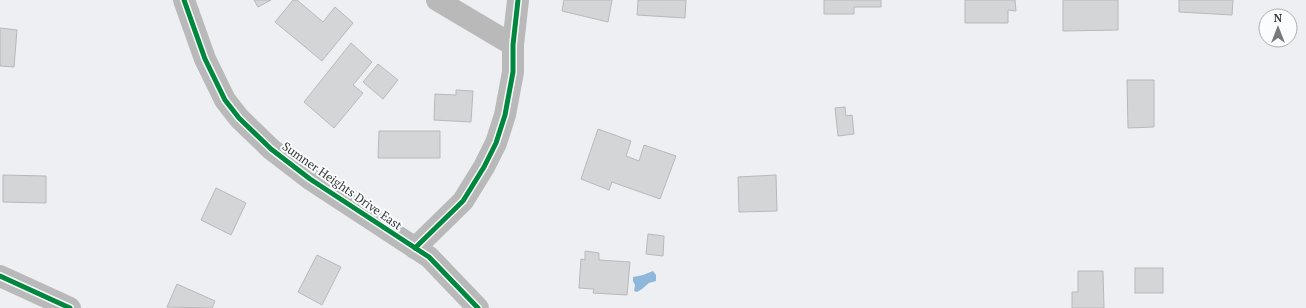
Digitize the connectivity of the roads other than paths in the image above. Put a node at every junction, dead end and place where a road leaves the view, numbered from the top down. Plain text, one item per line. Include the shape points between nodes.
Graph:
1 (184, 0) edge
2 (437, 0) edge
3 (518, 0) edge
4 (513, 45) junction
5 (415, 248) junction
6 (0, 276) edge
7 (70, 308) edge
8 (478, 308) edge

1 - 5 street, Sumner Heights Drive East via 205,59 225,100 239,118 271,149 310,179
2 - 4 street
3 - 4 street
4 - 5 street via 513,72 505,115 496,143 463,201
5 - 8 street, Sumner Heights Drive East via 429,257
6 - 7 street

